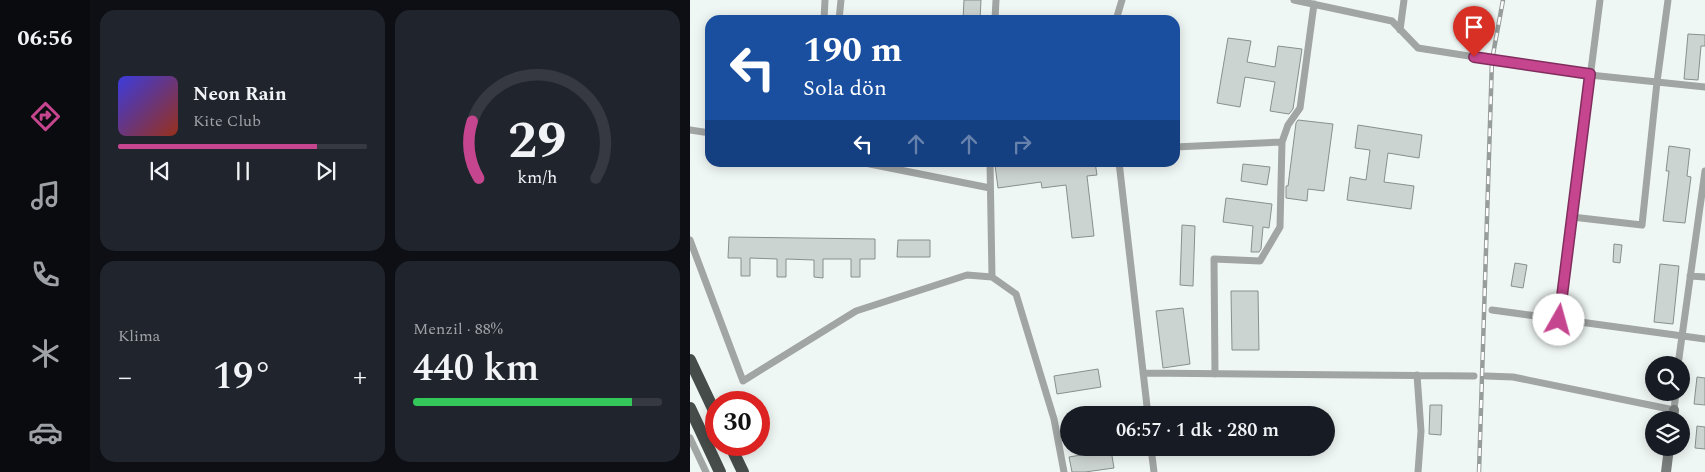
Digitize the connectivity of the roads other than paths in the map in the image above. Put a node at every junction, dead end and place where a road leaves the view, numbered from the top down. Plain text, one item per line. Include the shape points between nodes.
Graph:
1 (825, 0) edge
2 (840, 0) edge
3 (996, 0) edge
4 (1122, 0) edge
5 (1294, 0) edge
6 (1404, 0) edge
7 (1600, 0) edge
8 (1668, 0) edge
9 (1314, 4) junction
10 (824, 15) edge
11 (839, 15) edge
12 (995, 15) edge
13 (1118, 15) edge
14 (1400, 30) junction
15 (1590, 74) junction
16 (1657, 82) junction
17 (1705, 87) edge
18 (690, 130) edge
19 (705, 133) edge
20 (1282, 142) junction
21 (1180, 147) edge
22 (885, 167) edge
23 (990, 167) edge
24 (1120, 167) edge
25 (1705, 171) edge
26 (990, 188) junction
27 (1572, 217) junction
28 (690, 240) edge
29 (1690, 276) junction
30 (992, 277) junction
31 (1705, 277) edge
32 (1492, 310) dead end
33 (1559, 320) junction
34 (1681, 336) junction
35 (1705, 339) edge
36 (1679, 356) edge
37 (690, 360) edge
38 (1143, 373) junction
39 (1215, 374) junction
40 (1417, 375) junction
41 (1474, 376) dead end
42 (1486, 376) dead end
43 (705, 392) edge
44 (1147, 406) edge
45 (690, 408) edge
46 (1657, 411) edge
47 (690, 438) edge
48 (735, 456) edge
49 (1152, 456) edge
50 (1668, 456) edge
51 (706, 472) edge
52 (720, 472) edge
53 (743, 472) edge
54 (1064, 472) edge
55 (1154, 472) edge
56 (1418, 472) edge
57 (1666, 472) edge

1 - 10 street
2 - 11 street
3 - 12 street
4 - 13 street
5 - 9 street
6 - 14 street
7 - 15 street
8 - 16 street
9 - 14 street via 1392,21
9 - 20 street via 1300,108
14 - 15 street via 1418,48
15 - 16 street
15 - 27 street
16 - 17 street
16 - 27 street via 1642,225
18 - 19 street
20 - 21 street
20 - 39 street via 1280,227 1260,262 1214,259
22 - 26 street
23 - 26 street
24 - 38 street
25 - 29 street
26 - 30 street
27 - 33 street
28 - 30 street via 743,381 856,311 967,275
29 - 31 street
29 - 34 street
30 - 54 street via 1016,294 1054,419
32 - 33 street
33 - 34 street
34 - 35 street
34 - 36 street
37 - 43 highway
38 - 39 street
38 - 44 street
39 - 40 street
40 - 41 street
40 - 56 street via 1421,431
42 - 46 street via 1513,377
45 - 52 highway
47 - 51 street
48 - 53 highway
49 - 55 street
50 - 57 street

